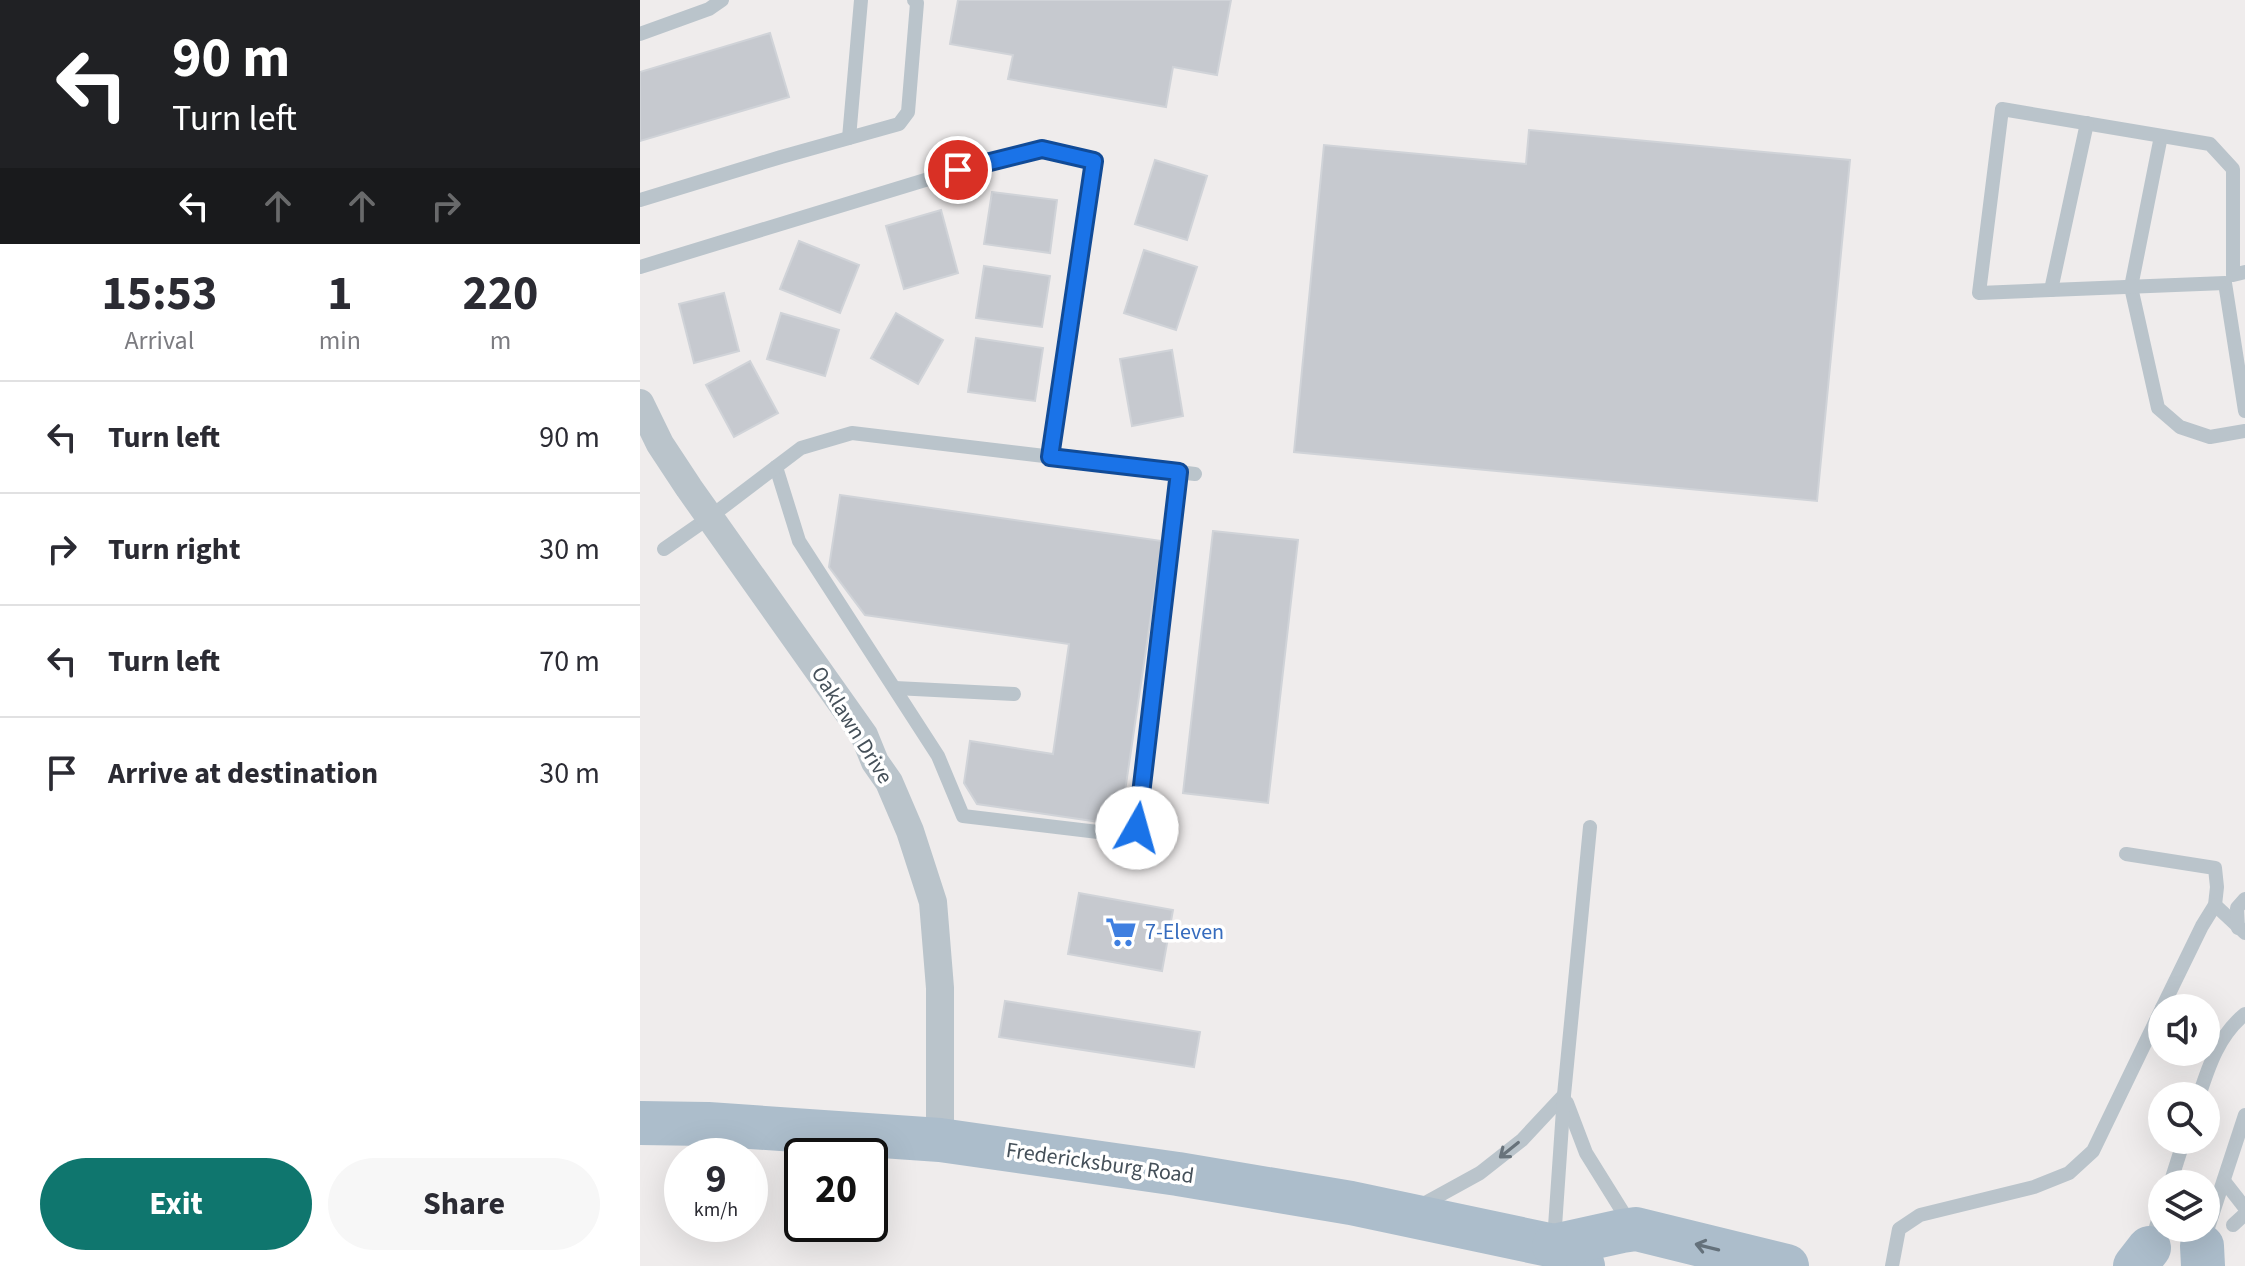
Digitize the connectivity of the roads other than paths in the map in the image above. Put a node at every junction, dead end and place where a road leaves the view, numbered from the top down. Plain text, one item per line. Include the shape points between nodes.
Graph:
1 (722, 0) edge
2 (861, 0) edge
3 (914, 0) edge
4 (640, 34) edge
5 (2087, 123) junction
6 (2161, 136) junction
7 (849, 138) junction
8 (640, 200) edge
9 (640, 267) edge
10 (2234, 277) edge
11 (2131, 287) junction
12 (2051, 290) junction
13 (640, 403) edge
14 (2245, 411) edge
15 (2245, 431) edge
16 (1050, 457) junction
17 (776, 467) junction
18 (1179, 472) junction
19 (1195, 474) dead end
20 (710, 517) junction
21 (664, 549) dead end
22 (895, 688) junction
23 (1014, 694) dead end
24 (1590, 827) dead end
25 (2126, 854) dead end
26 (2245, 899) edge
27 (2215, 905) junction
28 (2241, 930) edge
29 (2169, 994) edge
30 (2245, 1014) edge
31 (2148, 1037) edge
32 (2203, 1082) edge
33 (1564, 1095) junction
34 (2245, 1115) edge
35 (640, 1123) edge
36 (940, 1140) junction
37 (2224, 1181) junction
38 (2245, 1211) edge
39 (1405, 1214) junction
40 (1636, 1229) junction
41 (2209, 1251) edge
42 (1562, 1259) edge
43 (1787, 1266) edge
44 (1892, 1266) edge

1 - 4 lane
2 - 7 lane
3 - 7 lane via 908,112 899,124
5 - 6 lane
5 - 12 lane
5 - 12 lane via 2002,109 1979,293
6 - 10 lane via 2210,144 2233,169
6 - 11 lane
7 - 8 lane
9 - 16 lane via 1042,149 1094,161
10 - 11 lane
10 - 14 lane
11 - 12 lane
11 - 15 lane via 2158,408 2180,427 2210,437
13 - 20 street, Oaklawn Drive via 660,444
16 - 17 lane via 852,433 801,448
16 - 18 lane
17 - 20 lane
17 - 22 lane via 799,541
18 - 19 lane
18 - 22 lane via 1137,828 1115,834 963,816 938,756
20 - 21 lane
20 - 36 street, Oaklawn Drive via 864,735 910,831 933,902 940,988
22 - 23 lane
24 - 33 lane
25 - 27 lane via 2215,868
26 - 28 lane via 2237,908
27 - 28 lane
27 - 29 lane
30 - 32 lane via 2211,1056
31 - 44 lane via 2093,1151 2077,1166 2034,1187 1920,1215 1899,1229
33 -> 39 lane via 1522,1140 1480,1173
33 - 40 lane via 1586,1153
33 - 42 lane
34 - 37 lane
35 - 36 main road, Fredericksburg Road
36 - 39 main road, Fredericksburg Road
37 - 38 lane
37 - 41 lane
38 - 41 lane
39 - 42 main road, Fredericksburg Road
40 - 42 main road, Fredericksburg Road
43 -> 40 main road, Fredericksburg Road

